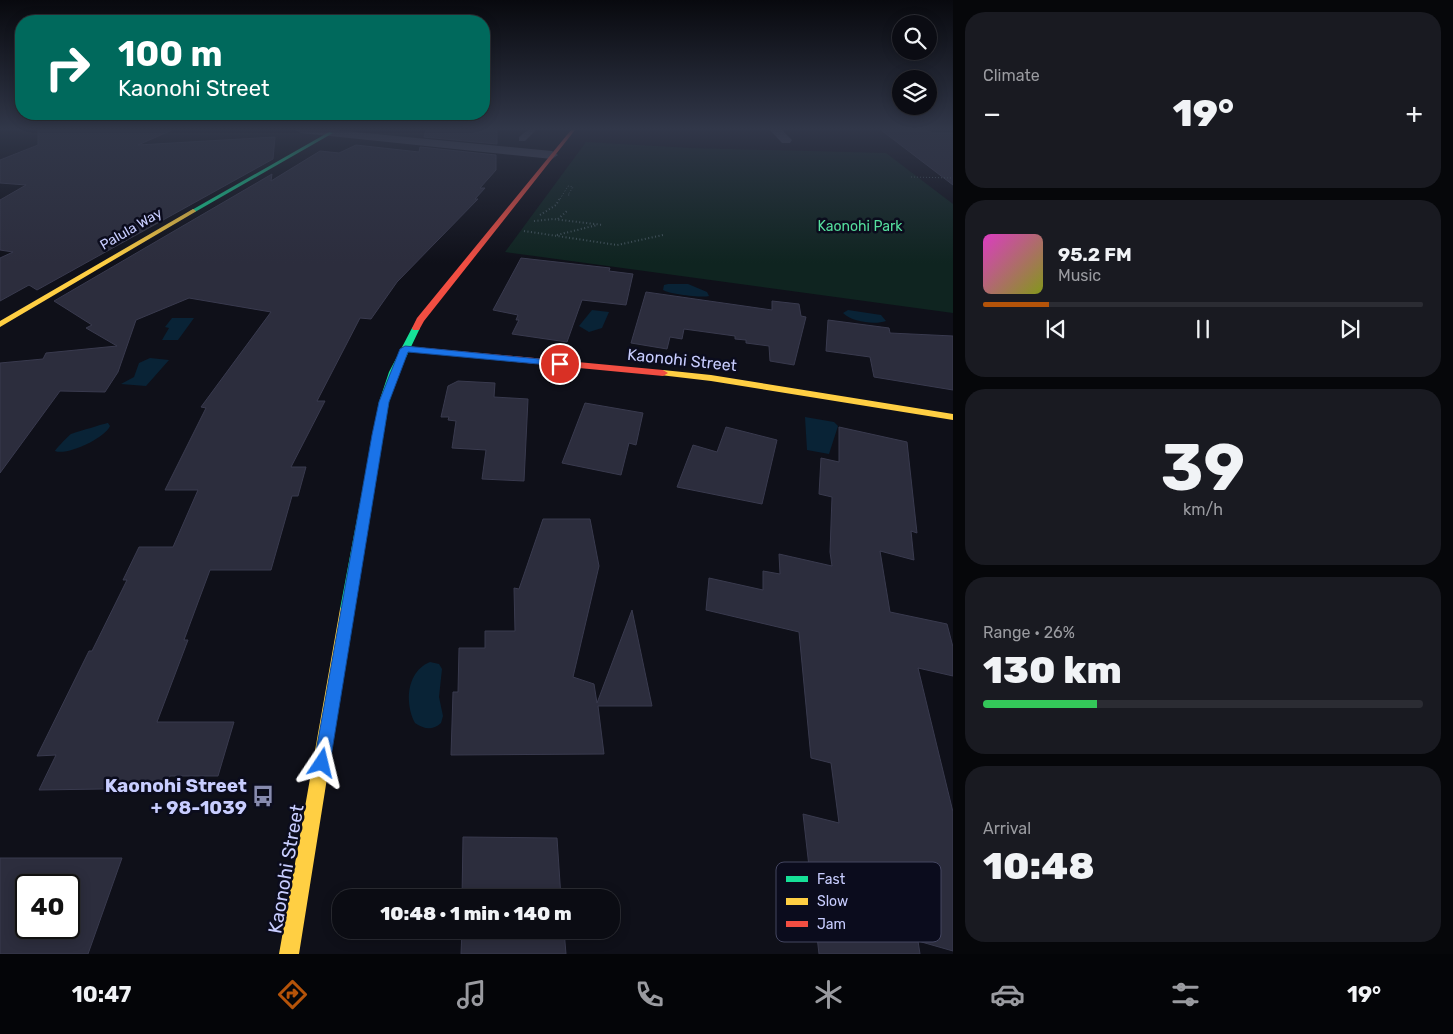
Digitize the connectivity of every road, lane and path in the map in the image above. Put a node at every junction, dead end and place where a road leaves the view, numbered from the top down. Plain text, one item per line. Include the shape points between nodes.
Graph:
1 (250, 175) edge
2 (536, 175) edge
3 (911, 176) dead end
4 (953, 178) edge
5 (572, 185) dead end
6 (564, 186) dead end
7 (571, 195) dead end
8 (567, 211) dead end
9 (558, 219) junction
10 (519, 230) dead end
11 (555, 235) junction
12 (663, 236) dead end
13 (0, 324) edge
14 (405, 349) junction
15 (953, 417) edge
16 (290, 954) edge

1 - 13 street, Palula Way
2 - 14 street, Kaonohi Street via 429,306
3 - 4 path
5 - 6 path
7 - 9 path via 568,195 573,187 568,186 556,205 532,221
8 - 9 path
9 - 11 path via 601,225
10 - 11 path
11 - 12 path via 617,245
14 - 15 street, Kaonohi Street via 694,376
14 - 16 street, Kaonohi Street via 384,402 377,435

